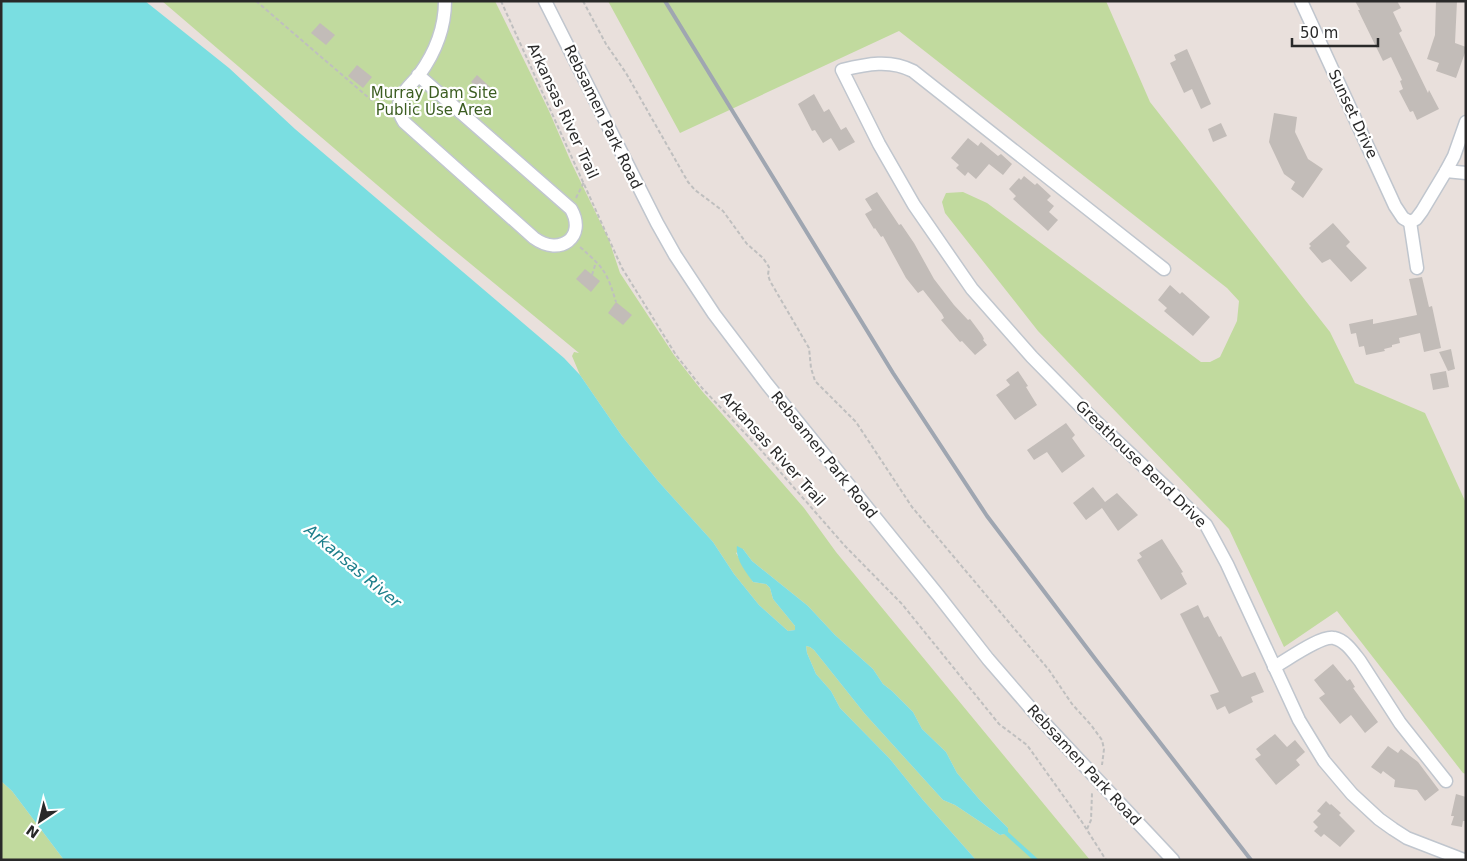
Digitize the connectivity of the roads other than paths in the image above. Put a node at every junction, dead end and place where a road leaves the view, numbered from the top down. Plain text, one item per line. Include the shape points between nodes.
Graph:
1 (444, 1) edge
2 (546, 1) edge
3 (1300, 1) edge
4 (418, 75) junction
5 (1466, 122) edge
6 (1446, 172) junction
7 (1466, 172) edge
8 (1410, 222) junction
9 (1417, 268) dead end
10 (1164, 269) dead end
11 (1274, 667) junction
12 (1446, 781) dead end
13 (1173, 860) edge
14 (1464, 860) edge

1 - 4 street via 438,42
2 - 13 street, Rebsamen Park Road via 657,223 714,314 988,660
3 - 8 street, Sunset Drive via 1394,206
4 - 4 street via 402,95 398,106 404,122 541,244 564,244 570,239 576,222 571,209
5 - 6 street
6 - 7 street
6 - 8 street via 1422,211
8 - 9 street
10 - 11 street, Greathouse Bend Drive via 913,71 885,64 842,70 914,206 972,289 1074,400 1206,525
11 - 12 street via 1323,638 1333,637 1342,642 1360,660 1400,723
11 - 14 street, Greathouse Bend Drive via 1299,720 1324,761 1352,794 1379,819 1407,838

